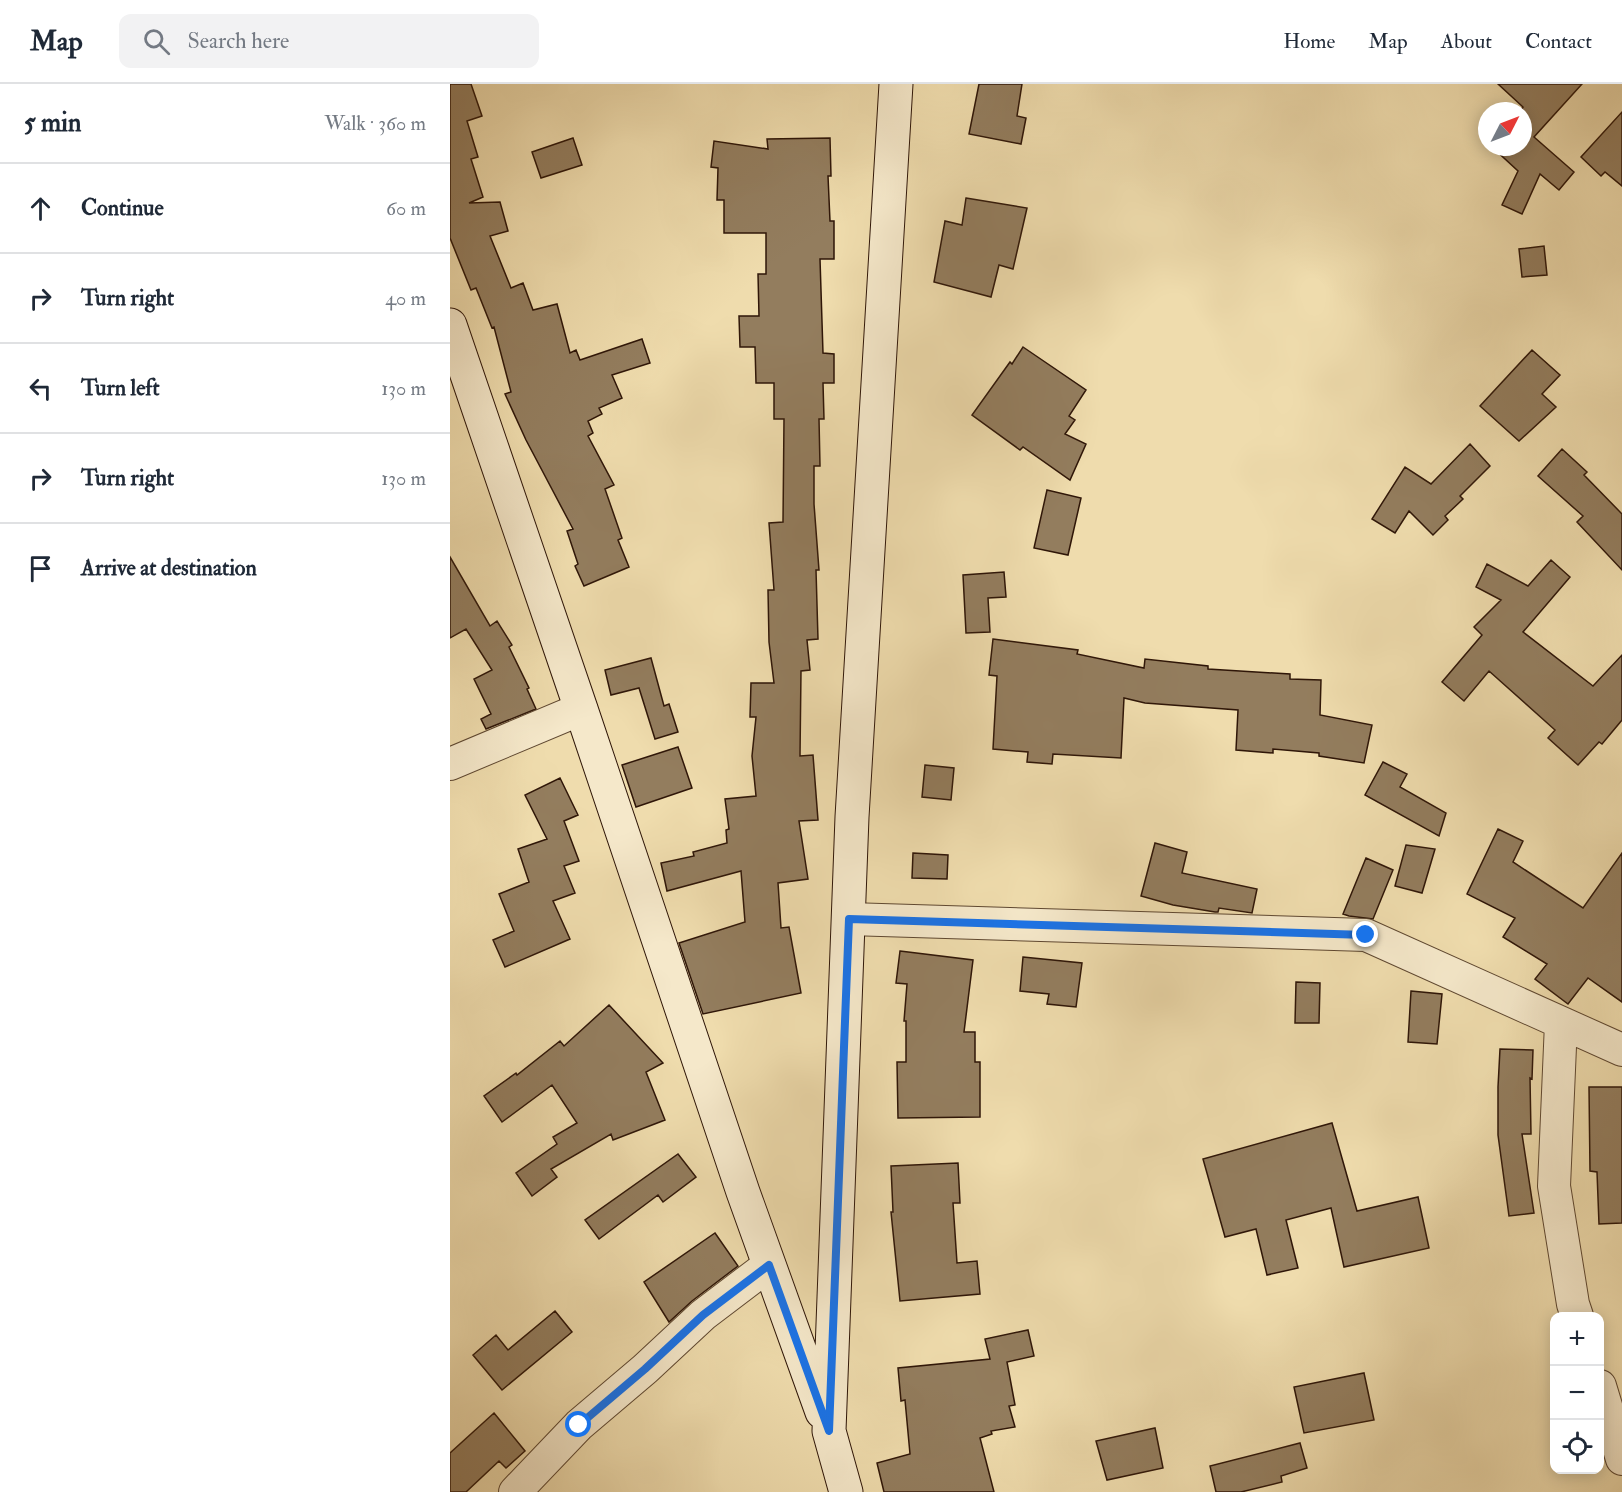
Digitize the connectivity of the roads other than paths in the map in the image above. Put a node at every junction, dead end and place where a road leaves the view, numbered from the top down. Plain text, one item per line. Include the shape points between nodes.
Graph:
1 (896, 84) edge
2 (450, 325) edge
3 (582, 710) junction
4 (450, 764) edge
5 (849, 919) junction
6 (1562, 1023) junction
7 (1622, 1050) edge
8 (769, 1265) junction
9 (1575, 1312) edge
10 (1604, 1402) edge
11 (829, 1431) junction
12 (1622, 1459) edge
13 (514, 1492) edge
14 (846, 1492) edge

1 - 5 main road
2 - 3 main road
3 - 4 street
3 - 8 main road
5 - 6 street via 1366,935
5 - 11 main road
6 - 7 street
6 - 9 street via 1554,1186
8 - 11 main road
8 - 13 street via 703,1315 579,1425
10 - 12 street
11 - 14 main road

